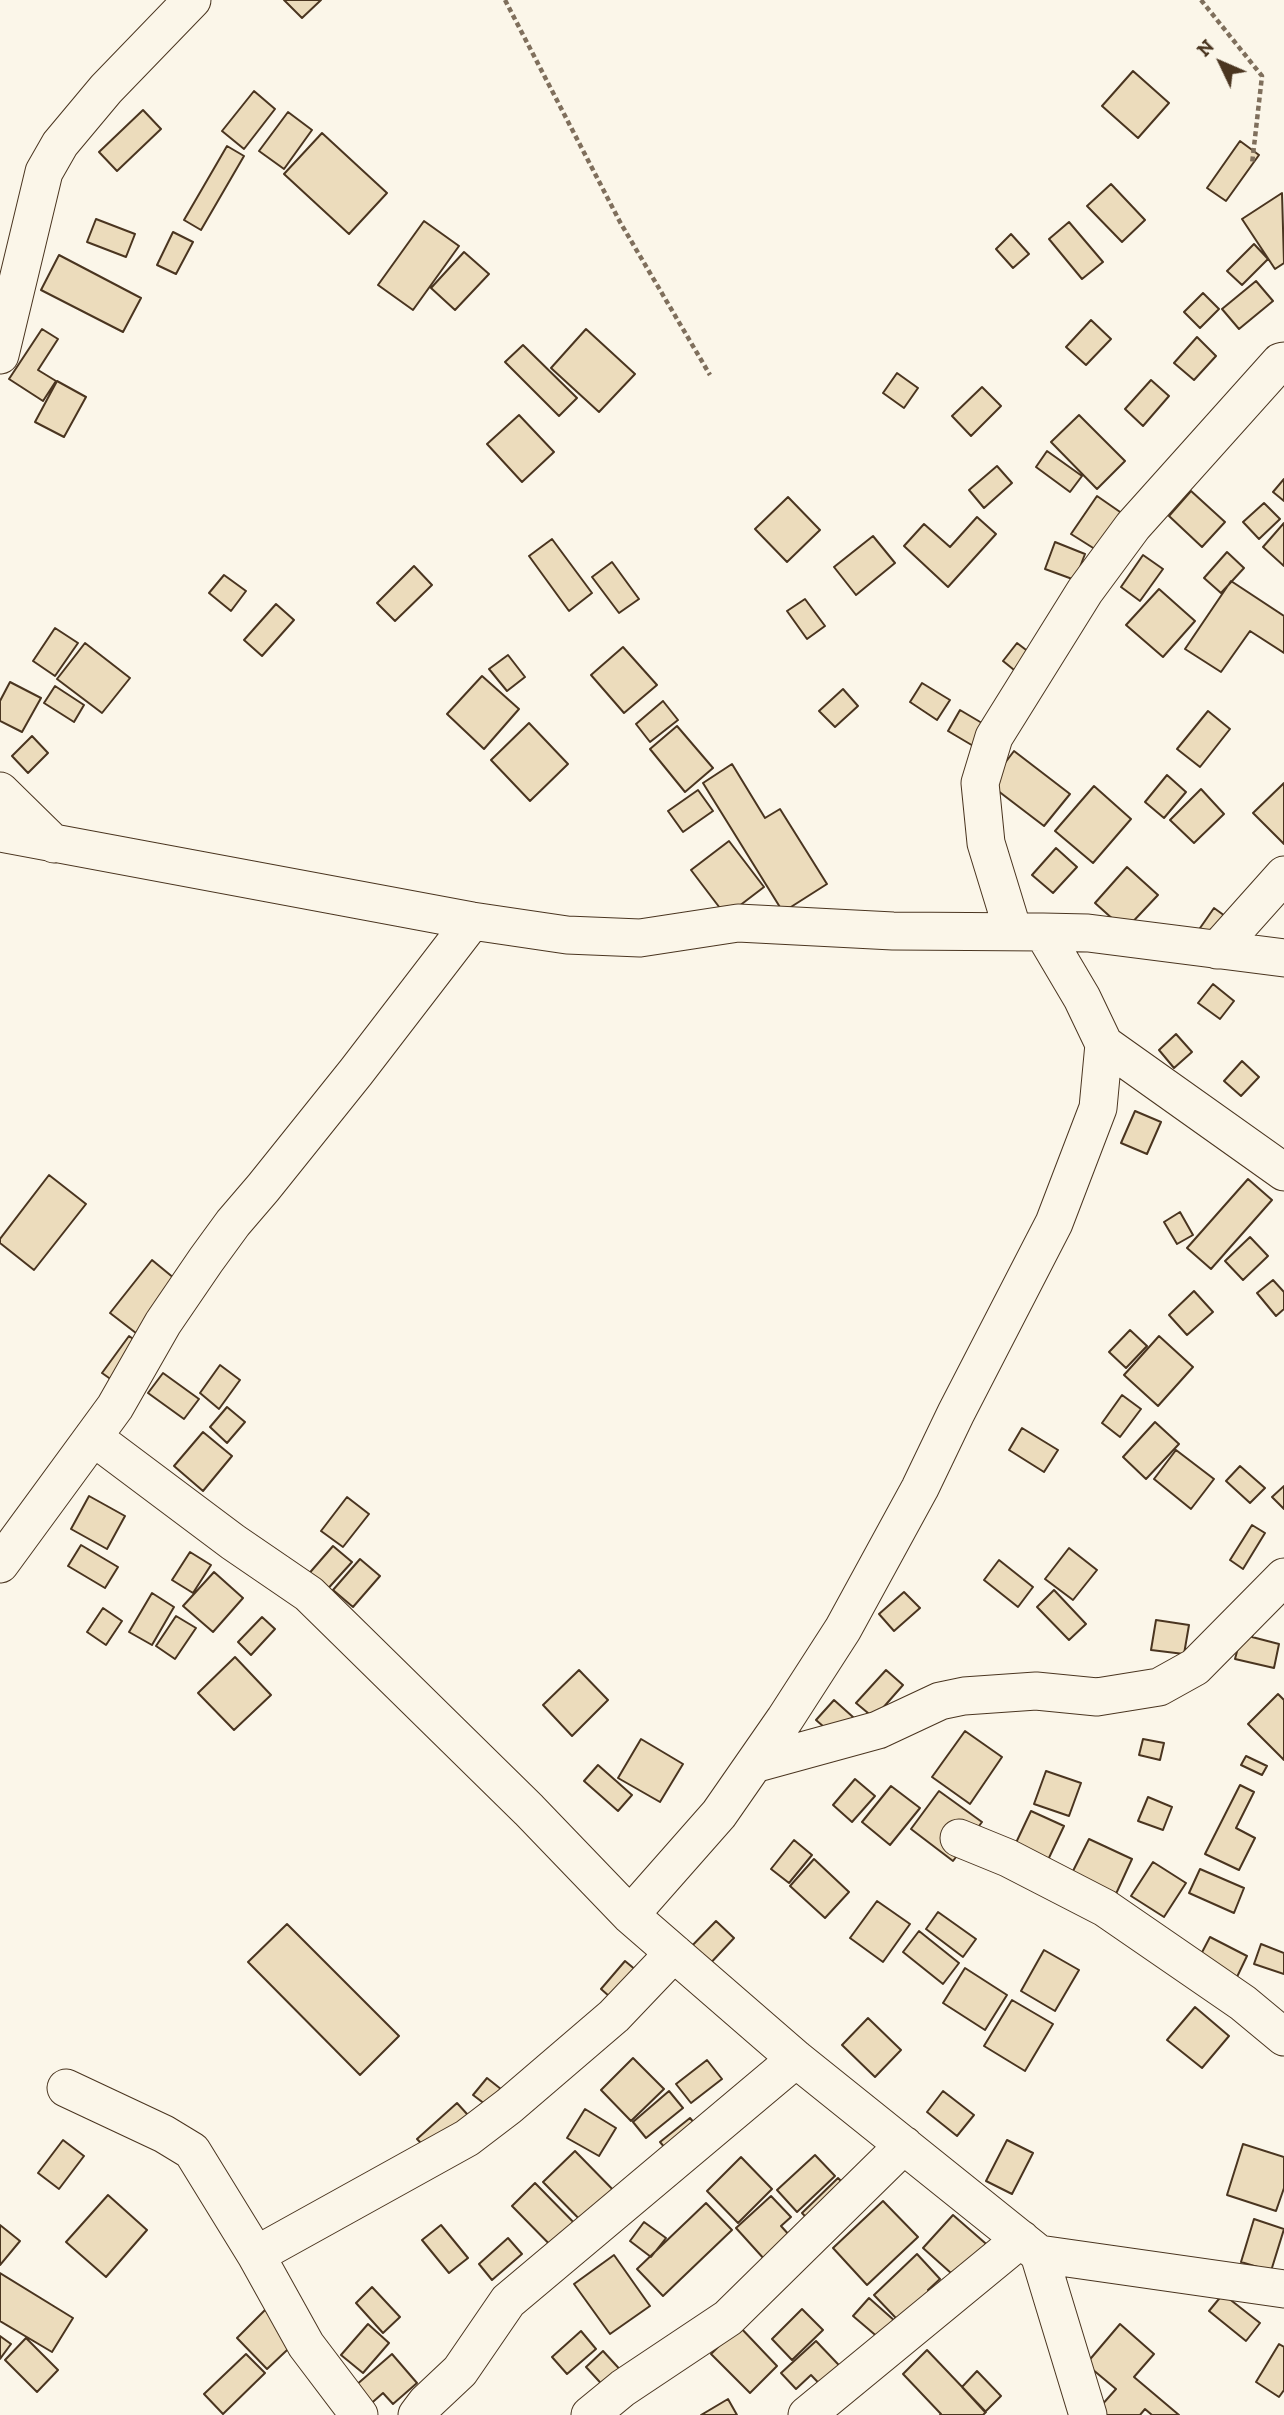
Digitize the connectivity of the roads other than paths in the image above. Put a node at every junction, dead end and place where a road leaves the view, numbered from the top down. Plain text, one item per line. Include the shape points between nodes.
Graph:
1 (192, 0) edge
2 (0, 355) edge
3 (1284, 361) edge
4 (0, 792) edge
5 (0, 833) edge
6 (54, 844) junction
7 (1284, 875) edge
8 (472, 921) junction
9 (1028, 932) junction
10 (1217, 950) junction
11 (1284, 958) edge
12 (1104, 1044) junction
13 (1284, 1172) edge
14 (93, 1437) junction
15 (0, 1564) edge
16 (1284, 1577) edge
17 (754, 1764) junction
18 (959, 1838) dead end
19 (630, 1915) junction
20 (674, 1953) junction
21 (1284, 2036) edge
22 (796, 2059) junction
23 (66, 2088) dead end
24 (904, 2145) junction
25 (1030, 2246) junction
26 (256, 2255) junction
27 (1284, 2290) edge
28 (359, 2415) edge
29 (417, 2415) edge
30 (590, 2415) edge
31 (807, 2415) edge
32 (1088, 2415) edge

1 - 2 street via 106,89 60,144 44,172
3 - 9 street via 1252,390 1133,526 1085,591 994,737 980,783 986,843
4 - 6 street
5 - 6 street
6 - 8 street
7 - 10 street
8 - 9 street via 566,935 640,939 738,923
8 - 14 street via 226,1232
9 - 10 street via 1088,933
9 - 12 street via 1082,998
10 - 11 street
12 - 13 street
12 - 17 street via 1098,1108 1054,1223 843,1629
14 - 15 street
14 - 19 street via 309,1594
16 - 17 street via 1195,1667 1159,1687 1097,1697 1036,1691 964,1696 940,1701 878,1731
17 - 19 street via 719,1814
18 - 21 street via 1105,1908 1244,2003
19 - 20 street
20 - 22 street
20 - 26 street via 614,2016 467,2138
22 - 24 street
22 - 29 street via 508,2301 460,2371
23 - 26 street via 192,2151
24 - 25 street
24 - 30 street via 728,2319
25 - 27 street
25 - 31 street
25 - 32 street
26 - 28 street via 306,2345

